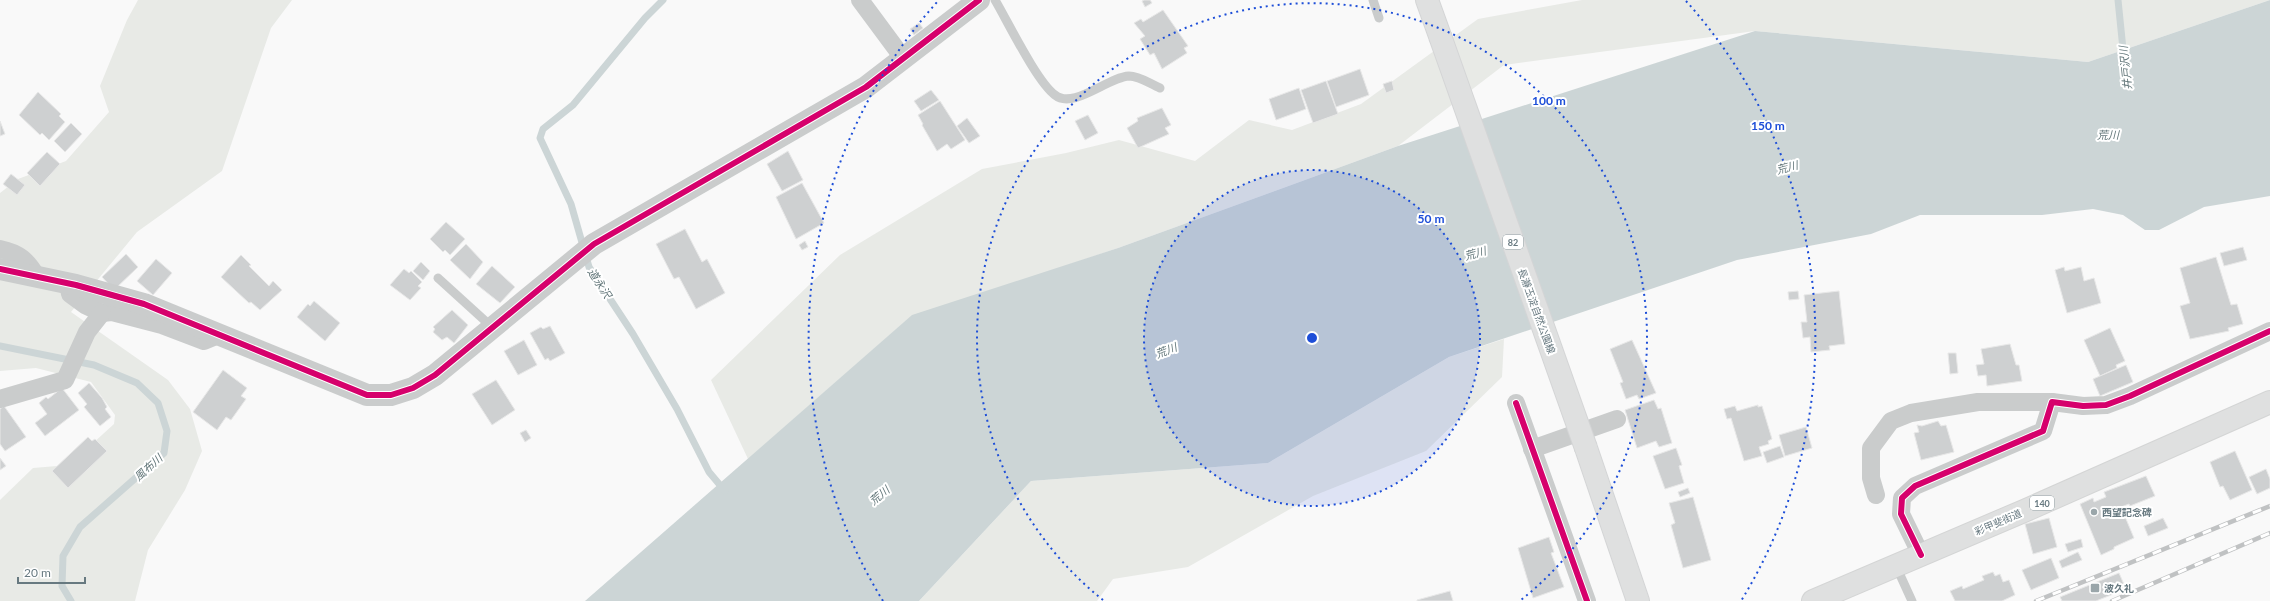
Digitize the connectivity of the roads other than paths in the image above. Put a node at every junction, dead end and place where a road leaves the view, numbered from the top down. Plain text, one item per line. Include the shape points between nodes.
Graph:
1 (860, 0) edge
2 (979, 0) edge
3 (995, 0) edge
4 (1373, 0) edge
5 (1427, 0) edge
6 (1379, 18) dead end
7 (903, 58) junction
8 (1160, 88) dead end
9 (0, 249) edge
10 (0, 269) edge
11 (37, 277) junction
12 (438, 278) dead end
13 (68, 283) junction
14 (102, 313) junction
15 (494, 328) junction
16 (2270, 331) edge
17 (221, 334) junction
18 (0, 399) edge
19 (2052, 402) junction
20 (2270, 402) edge
21 (1516, 403) dead end
22 (1617, 419) dead end
23 (1532, 449) junction
24 (1876, 495) dead end
25 (1921, 555) junction
26 (1896, 566) junction
27 (1587, 601) edge
28 (1638, 601) edge
29 (1813, 601) edge
30 (1912, 601) edge

1 - 7 street
2 - 7 street
3 - 8 lane via 1054,95 1060,98 1080,96 1128,76
4 - 6 lane
5 - 28 main road, 長瀞玉淀自然公園線 / 82, bridge
7 - 15 street via 866,87 594,244
9 - 11 street via 14,252 28,262
10 - 11 street
11 - 13 street
12 - 15 lane
13 - 14 street via 70,294
13 - 17 street via 144,304
14 - 17 street via 112,312 162,325 204,341
14 - 18 street via 87,332 65,380
15 - 17 street via 449,365 413,388 391,395 367,395
16 - 19 street via 2138,393 2106,405 2083,406
19 - 24 street via 1978,402 1911,413 1891,421 1871,448 1870,478
19 - 25 street via 2043,431 1915,486 1902,498 1901,514
20 - 25 main road, 彩甲斐街道 / 140
21 - 23 street
22 - 23 street
23 - 27 street
25 - 26 main road, 彩甲斐街道 / 140
26 - 29 main road, 彩甲斐街道 / 140
26 - 30 lane

